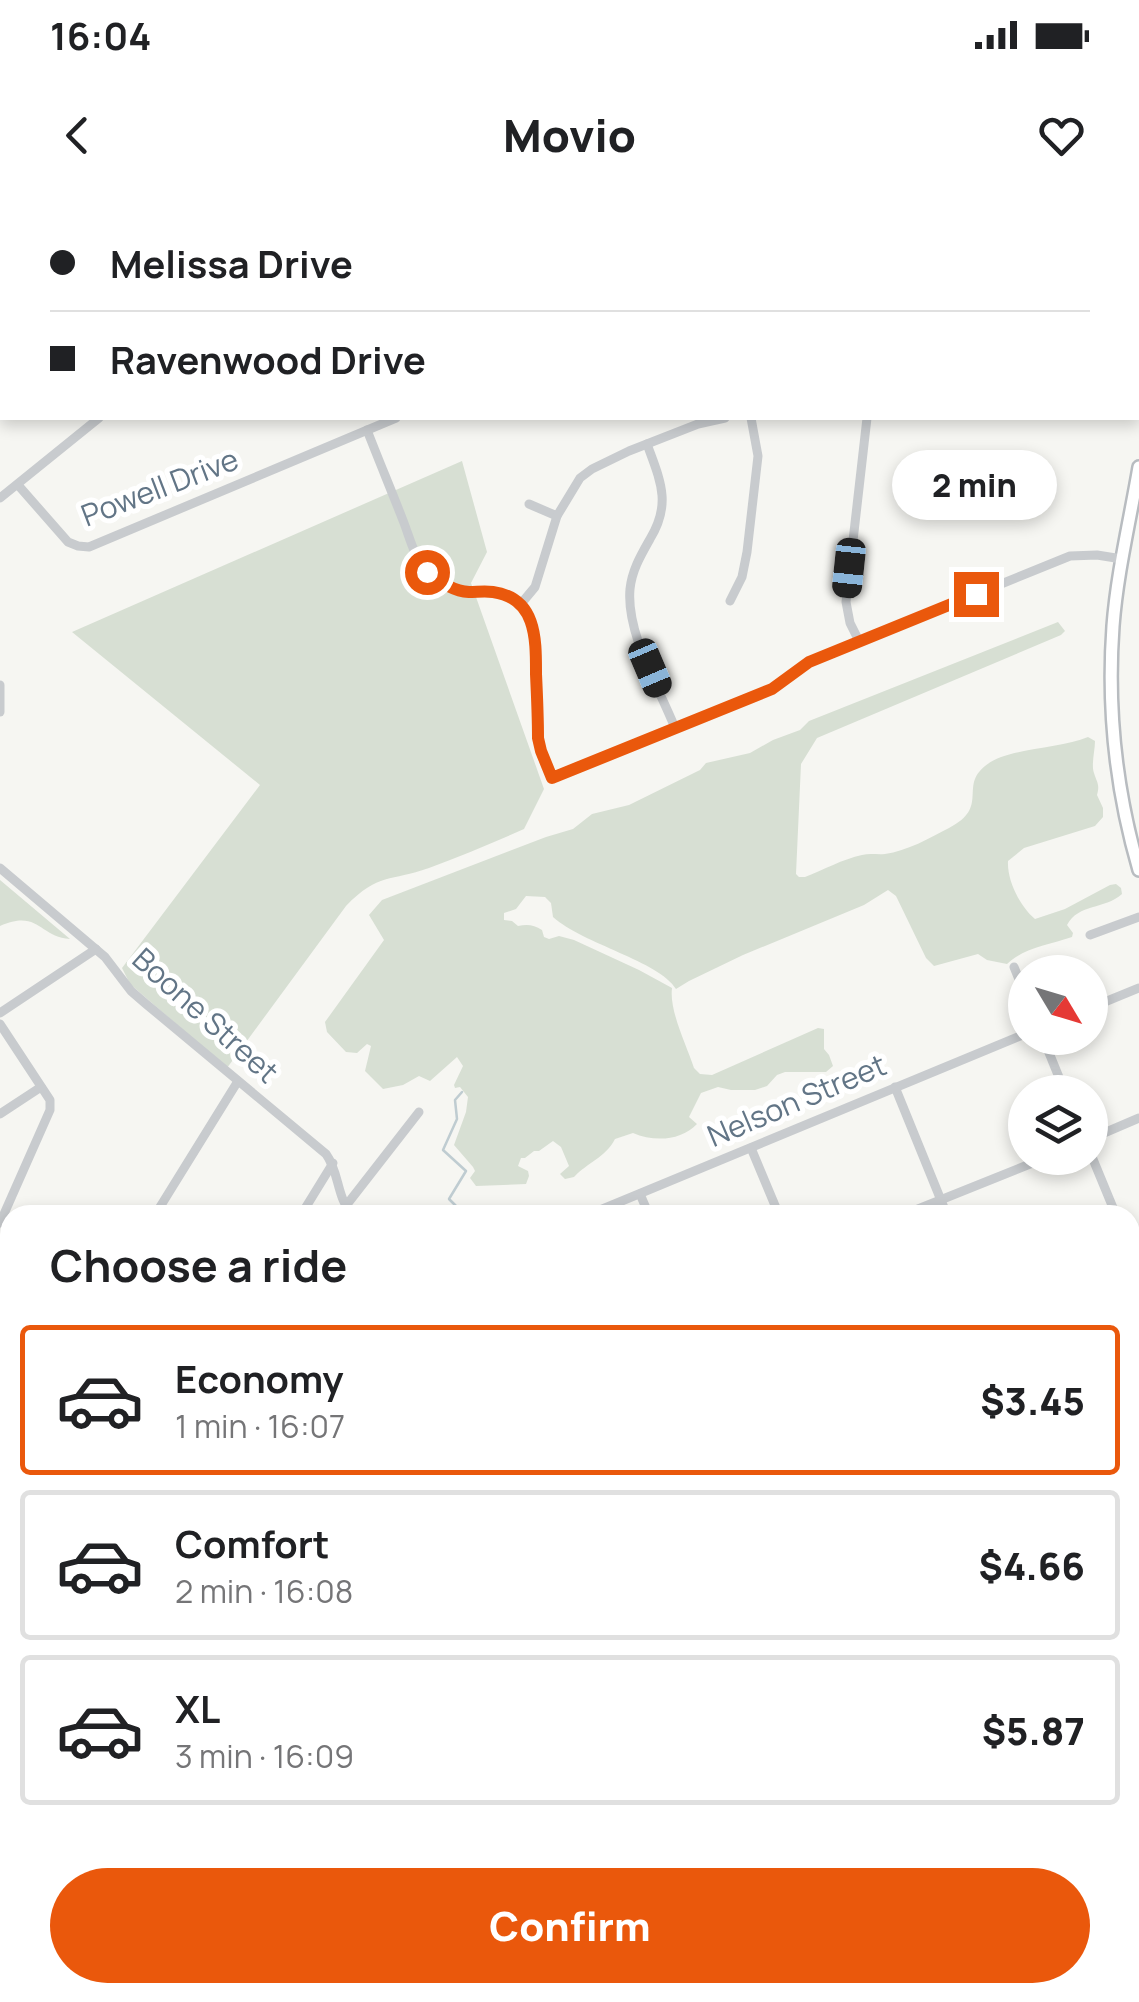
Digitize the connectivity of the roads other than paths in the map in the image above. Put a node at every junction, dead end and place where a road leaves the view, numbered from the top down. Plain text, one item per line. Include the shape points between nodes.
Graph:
1 (97, 420) edge
2 (391, 420) edge
3 (716, 420) edge
4 (752, 420) edge
5 (867, 420) edge
6 (367, 430) junction
7 (647, 444) junction
8 (1139, 467) edge
9 (18, 485) junction
10 (0, 498) edge
11 (529, 504) dead end
12 (557, 516) junction
13 (1122, 559) junction
14 (730, 601) dead end
15 (520, 604) junction
16 (859, 641) junction
17 (0, 685) edge
18 (0, 712) edge
19 (676, 728) junction
20 (1134, 837) edge
21 (0, 868) edge
22 (1139, 870) edge
23 (1139, 918) edge
24 (1090, 935) dead end
25 (96, 949) junction
26 (1139, 988) edge
27 (1108, 1001) edge
28 (0, 1014) edge
29 (0, 1024) edge
30 (1008, 1041) edge
31 (238, 1081) junction
32 (41, 1087) junction
33 (894, 1088) junction
34 (419, 1112) dead end
35 (0, 1114) edge
36 (1139, 1118) edge
37 (1108, 1131) edge
38 (752, 1148) junction
39 (333, 1163) junction
40 (1008, 1173) edge
41 (1099, 1175) edge
42 (640, 1194) junction
43 (941, 1199) junction
44 (8, 1205) edge
45 (162, 1205) edge
46 (306, 1205) edge
47 (347, 1205) edge
48 (353, 1205) edge
49 (613, 1205) edge
50 (645, 1205) edge
51 (776, 1205) edge
52 (927, 1205) edge
53 (943, 1205) edge
54 (1112, 1205) edge

1 - 9 street
2 - 6 street, Powell Drive
3 - 7 street
4 - 14 street via 758,456 748,552
5 - 16 street via 846,602
6 - 9 street, Powell Drive via 89,547 68,542
6 - 15 street via 427,572 464,592 493,592
7 - 12 street via 580,478
7 - 19 street via 663,500 636,564 630,606
8 - 13 main road
9 - 10 street
11 - 12 street
12 - 15 street via 538,580
13 - 16 street via 1070,556
13 - 20 main road via 1112,714 1121,798
15 - 19 street via 536,639 538,738 552,778
16 - 19 street via 809,662 772,689
17 - 18 street
20 - 22 main road
21 - 25 street, Boone Street
23 - 24 street
25 - 28 street
25 - 31 street, Boone Street via 131,991
26 - 27 street
29 - 32 street
30 - 33 street, Nelson Street
31 - 39 street, Boone Street
31 - 45 street
32 - 35 street
32 - 44 street via 50,1110
33 - 38 street, Nelson Street
33 - 43 street
34 - 48 street
36 - 37 street
38 - 42 street, Nelson Street
38 - 51 street
39 - 46 street
39 - 47 street
40 - 43 street
41 - 54 street
42 - 49 street, Nelson Street
42 - 50 street
43 - 52 street
43 - 53 street

